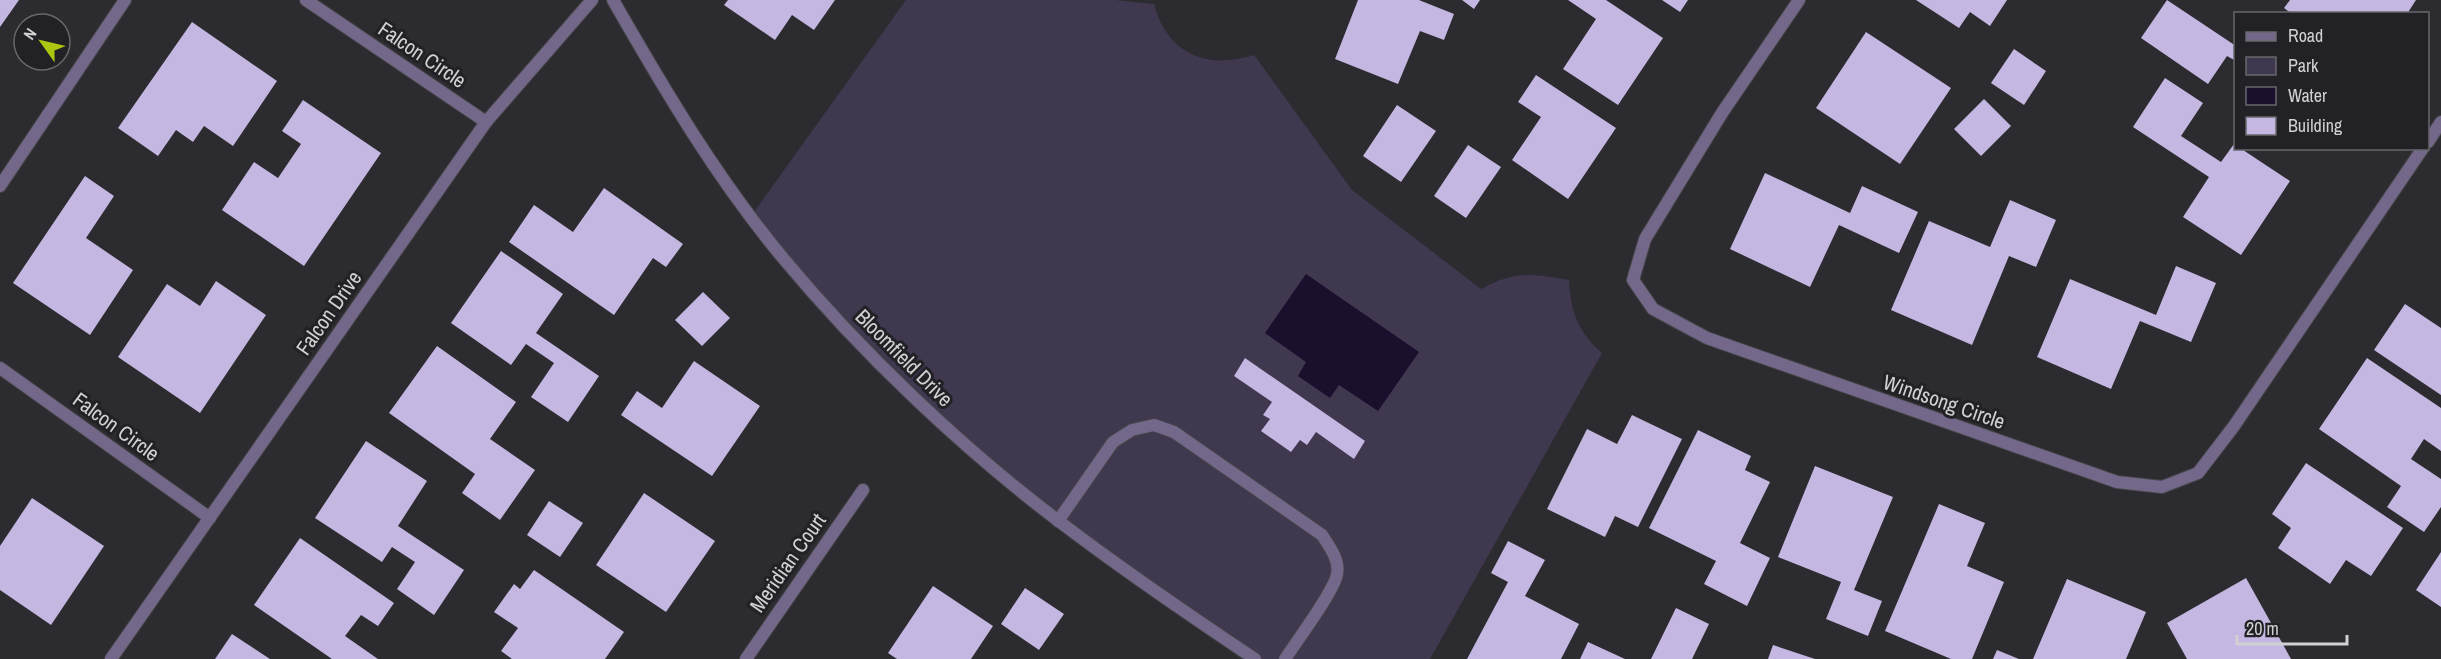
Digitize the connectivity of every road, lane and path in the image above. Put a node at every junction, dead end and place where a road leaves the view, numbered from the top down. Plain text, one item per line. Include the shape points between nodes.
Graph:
1 (125, 0) edge
2 (306, 0) edge
3 (592, 0) edge
4 (613, 0) edge
5 (1799, 0) edge
6 (486, 122) junction
7 (2441, 122) edge
8 (2429, 139) edge
9 (2422, 150) edge
10 (0, 186) edge
11 (0, 368) edge
12 (863, 490) dead end
13 (210, 518) junction
14 (1058, 521) junction
15 (111, 659) edge
16 (746, 659) edge
17 (1255, 659) edge
18 (1286, 659) edge

1 - 10 street
2 - 6 street, Falcon Circle
3 - 6 street, Falcon Drive
4 - 14 street, Bloomfield Drive via 690,128 783,257 826,307 946,428
5 - 9 street, Windsong Circle via 1722,113 1645,239 1634,280 1653,309 1707,338 2117,482 2162,487 2198,473
6 - 13 street, Falcon Drive
7 - 8 street
11 - 13 street, Falcon Circle
12 - 16 street, Meridian Court
13 - 15 street, Falcon Drive
14 - 17 street, Bloomfield Drive
14 - 18 street via 1113,442 1132,430 1154,425 1174,432 1322,535 1334,554 1338,574

